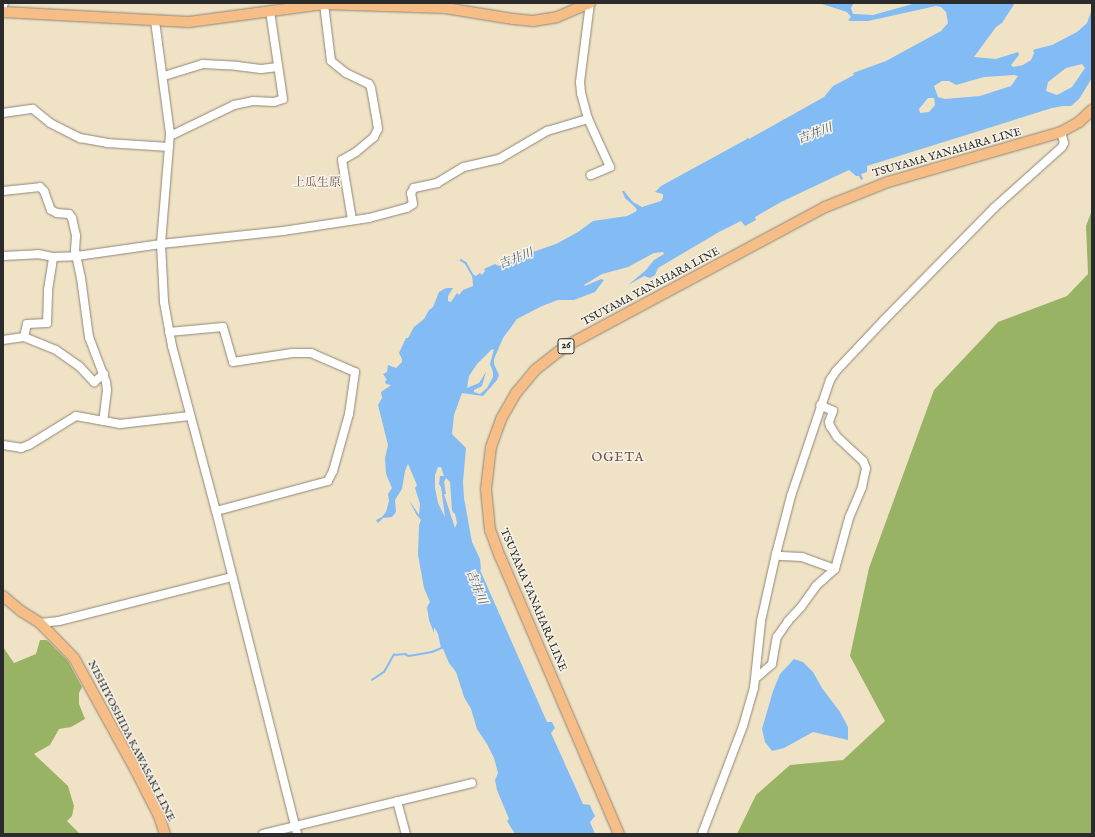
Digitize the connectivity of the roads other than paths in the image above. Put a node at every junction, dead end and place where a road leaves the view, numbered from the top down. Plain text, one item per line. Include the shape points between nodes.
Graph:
1 (590, 3) edge
2 (324, 4) junction
3 (399, 5) edge
4 (270, 11) junction
5 (3, 12) edge
6 (155, 21) junction
7 (278, 67) junction
8 (164, 76) junction
9 (1092, 110) edge
10 (3, 113) edge
11 (588, 119) junction
12 (1061, 132) junction
13 (170, 136) junction
14 (169, 147) junction
15 (591, 175) dead end
16 (3, 191) edge
17 (352, 220) junction
18 (161, 244) junction
19 (3, 256) edge
20 (77, 256) junction
21 (53, 257) junction
22 (169, 332) junction
23 (24, 337) junction
24 (3, 340) edge
25 (104, 374) junction
26 (820, 405) junction
27 (190, 416) junction
28 (103, 421) junction
29 (3, 445) edge
30 (216, 511) junction
31 (776, 554) junction
32 (835, 569) junction
33 (232, 577) junction
34 (3, 596) edge
35 (40, 623) junction
36 (756, 678) junction
37 (472, 783) dead end
38 (397, 801) junction
39 (296, 830) edge
40 (165, 834) edge
41 (263, 834) edge
42 (406, 834) edge
43 (619, 834) edge
44 (702, 834) edge

1 - 3 main road via 557,17 533,21 460,9
1 - 11 street via 580,82
2 - 3 main road
2 - 4 main road
2 - 17 street via 331,61 350,76 369,84 378,128 374,137 342,160
4 - 6 main road via 189,22
4 - 7 street
5 - 6 main road
6 - 8 street
7 - 8 street via 261,69 203,64
7 - 13 street via 283,99 234,105
8 - 13 street
9 - 12 main road, TSUYAMA YANAHARA LINE / 26 via 1079,122
10 - 14 street via 33,109 50,123 80,138 107,143
11 - 15 street via 610,167
11 - 17 street via 548,131 499,159 464,167 437,183 414,188 411,193 413,204 407,208
12 - 26 street via 1064,142 1062,147 994,208 836,371
12 - 43 main road, TSUYAMA YANAHARA LINE / 26 via 888,182 825,207 566,346 535,370 516,392 501,419 491,447 486,489 490,530
13 - 14 street
14 - 18 street
16 - 20 street via 42,188 51,210 69,214 72,218
17 - 18 street via 283,231
18 - 20 street
18 - 22 street via 164,302
19 - 21 street via 38,254
20 - 21 street
20 - 25 street via 91,344
21 - 23 street via 47,323 27,324
22 - 27 street
22 - 30 street via 223,327 233,362 292,353 311,353 355,372 349,414 328,481
23 - 24 street
23 - 25 street via 56,350 80,367 94,382
25 - 28 street via 107,390
26 - 31 street via 791,496
26 - 32 street via 834,411 830,426 837,437 863,461 866,468
27 - 28 street via 120,424
27 - 30 street
28 - 29 street via 72,417 29,445 21,448
30 - 33 street
31 - 32 street via 802,557
31 - 36 street via 760,621
32 - 36 street via 816,586 788,621 777,637 772,664
33 - 35 street via 59,621
33 - 39 street
34 - 35 main road, NISHIYOSHIDA KAWASAKI LINE
35 - 40 main road, NISHIYOSHIDA KAWASAKI LINE via 82,669 159,816
36 - 44 street via 742,726
37 - 38 street
38 - 39 street
38 - 42 street
39 - 41 street

